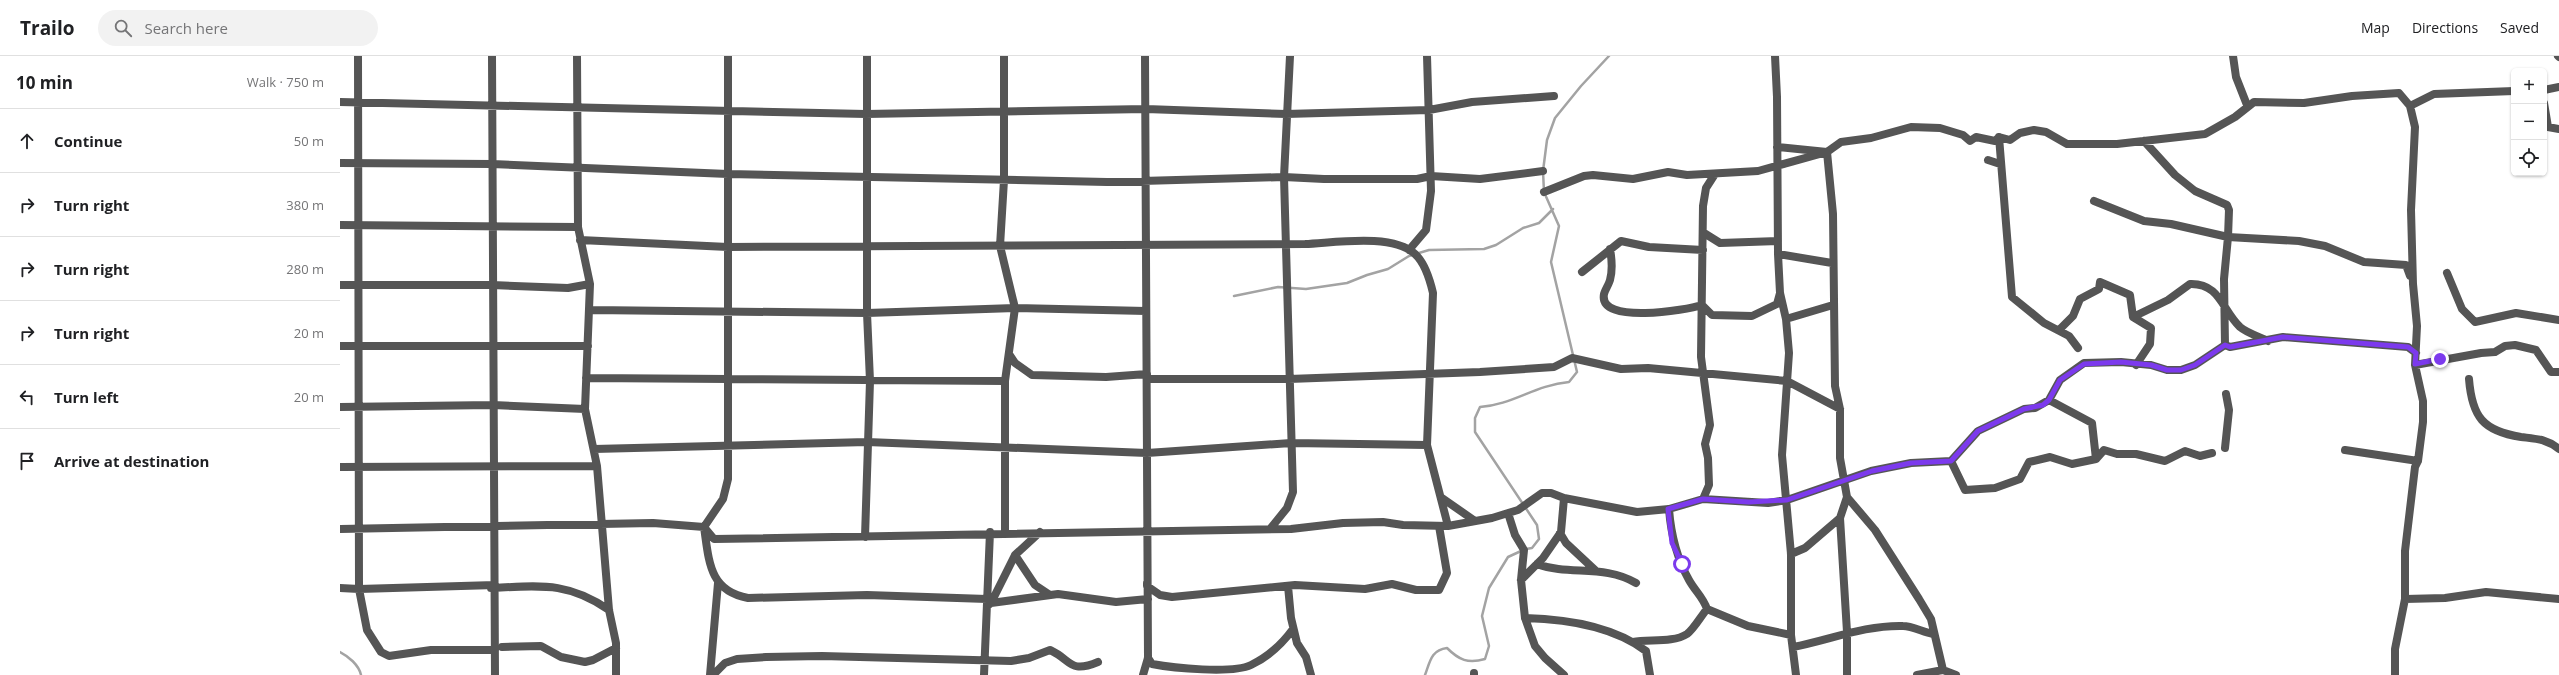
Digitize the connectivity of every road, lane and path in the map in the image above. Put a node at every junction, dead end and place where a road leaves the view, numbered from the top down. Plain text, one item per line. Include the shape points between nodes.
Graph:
1 (358, 56) edge
2 (492, 56) edge
3 (577, 56) edge
4 (728, 56) edge
5 (867, 56) edge
6 (1004, 56) edge
7 (1145, 56) edge
8 (1290, 56) edge
9 (1427, 56) edge
10 (1775, 56) edge
11 (2233, 56) edge
12 (2559, 87) edge
13 (2547, 89) edge
14 (2511, 91) edge
15 (1554, 96) dead end
16 (340, 102) edge
17 (358, 102) junction
18 (2544, 104) edge
19 (492, 105) junction
20 (2247, 105) junction
21 (2410, 106) junction
22 (576, 107) junction
23 (1146, 109) junction
24 (1004, 110) junction
25 (1429, 110) junction
26 (729, 111) junction
27 (866, 114) junction
28 (1286, 114) junction
29 (2559, 129) edge
30 (1999, 137) junction
31 (2144, 141) junction
32 (1777, 147) junction
33 (1827, 152) junction
34 (1988, 160) dead end
35 (340, 163) edge
36 (358, 163) junction
37 (492, 164) junction
38 (2000, 164) junction
39 (1777, 165) junction
40 (576, 168) junction
41 (1543, 171) dead end
42 (728, 174) junction
43 (1715, 174) junction
44 (1431, 176) junction
45 (867, 177) junction
46 (1284, 177) junction
47 (1004, 180) junction
48 (1146, 180) junction
49 (1544, 192) dead end
50 (2094, 201) dead end
51 (340, 225) edge
52 (358, 225) junction
53 (492, 226) junction
54 (578, 227) junction
55 (1704, 233) junction
56 (2228, 237) junction
57 (580, 240) junction
58 (1778, 241) junction
59 (1146, 244) junction
60 (1286, 244) junction
61 (1000, 246) junction
62 (728, 247) junction
63 (868, 247) junction
64 (1610, 249) junction
65 (1409, 250) junction
66 (1703, 250) junction
67 (1778, 254) junction
68 (1832, 263) junction
69 (1582, 272) dead end
70 (2447, 273) dead end
71 (590, 284) junction
72 (2413, 284) junction
73 (340, 285) edge
74 (358, 285) junction
75 (492, 285) junction
76 (1780, 293) junction
77 (1702, 305) junction
78 (1833, 305) junction
79 (2224, 307) junction
80 (1015, 308) junction
81 (590, 310) junction
82 (728, 311) junction
83 (1146, 311) junction
84 (867, 312) junction
85 (2133, 317) junction
86 (1786, 318) junction
87 (2559, 320) edge
88 (2059, 330) junction
89 (2269, 341) junction
90 (2225, 345) junction
91 (340, 346) edge
92 (358, 346) junction
93 (493, 346) junction
94 (588, 346) junction
95 (2078, 348) dead end
96 (2416, 353) junction
97 (1009, 354) junction
98 (2136, 364) junction
99 (2415, 364) junction
100 (2559, 372) edge
101 (1702, 373) junction
102 (1429, 374) junction
103 (1148, 377) junction
104 (586, 378) junction
105 (1289, 379) junction
106 (2469, 379) dead end
107 (726, 380) junction
108 (870, 381) junction
109 (1005, 381) junction
110 (1787, 381) junction
111 (2226, 394) dead end
112 (2049, 400) junction
113 (493, 405) junction
114 (340, 407) edge
115 (358, 407) junction
116 (585, 408) junction
117 (1840, 409) junction
118 (867, 442) junction
119 (1291, 443) junction
120 (726, 444) junction
121 (1427, 445) junction
122 (1005, 447) junction
123 (2225, 448) dead end
124 (594, 449) junction
125 (2559, 449) edge
126 (2345, 450) dead end
127 (1147, 453) junction
128 (2212, 453) dead end
129 (2096, 459) junction
130 (1951, 461) junction
131 (2418, 461) junction
132 (597, 466) junction
133 (340, 467) edge
134 (358, 468) junction
135 (494, 468) junction
136 (1844, 481) junction
137 (1847, 497) junction
138 (1442, 498) junction
139 (1564, 498) junction
140 (1703, 499) junction
141 (1787, 500) junction
142 (1668, 509) junction
143 (1508, 513) junction
144 (1840, 518) junction
145 (1475, 521) junction
146 (602, 524) junction
147 (494, 526) junction
148 (1444, 526) junction
149 (704, 527) junction
150 (1270, 529) junction
151 (340, 530) edge
152 (360, 530) junction
153 (1147, 531) junction
154 (990, 532) junction
155 (1005, 532) junction
156 (1040, 532) junction
157 (1560, 533) junction
158 (865, 537) junction
159 (1791, 554) junction
160 (1015, 555) junction
161 (1537, 564) junction
162 (1596, 571) junction
163 (1147, 575) junction
164 (1521, 580) junction
165 (718, 583) junction
166 (1636, 583) dead end
167 (493, 586) junction
168 (1288, 586) junction
169 (340, 588) edge
170 (358, 589) junction
171 (1050, 595) junction
172 (1148, 598) junction
173 (2405, 599) junction
174 (2559, 599) edge
175 (988, 603) junction
176 (1707, 609) junction
177 (609, 610) junction
178 (1525, 618) junction
179 (1293, 629) junction
180 (1847, 632) junction
181 (1933, 634) junction
182 (1791, 635) junction
183 (1633, 642) junction
184 (1793, 647) junction
185 (616, 648) junction
186 (499, 649) junction
187 (1148, 658) junction
188 (985, 661) junction
189 (1098, 662) dead end
190 (1943, 670) junction
191 (495, 675) edge
192 (616, 675) edge
193 (712, 675) edge
194 (984, 675) edge
195 (1143, 675) edge
196 (1311, 675) edge
197 (1564, 675) edge
198 (1650, 675) edge
199 (1796, 675) edge
200 (1847, 675) edge
201 (1917, 675) edge
202 (1956, 675) edge
203 (2395, 675) edge

1 - 17 street
2 - 19 street
3 - 22 street
4 - 26 street
5 - 27 street
6 - 24 street
7 - 23 street
8 - 28 street
9 - 25 street
10 - 32 street
11 - 20 street via 2236,77
12 - 13 street
14 - 21 street via 2434,94
15 - 25 street via 1472,102
16 - 17 street
17 - 19 street
17 - 36 street
18 - 29 street via 2548,126
19 - 22 street
19 - 37 street
20 - 21 street via 2254,102 2304,103 2399,93
20 - 31 street via 2235,117 2204,134
21 - 72 street via 2415,127 2411,210
22 - 26 street
22 - 40 street
23 - 24 street
23 - 28 street
23 - 48 street
24 - 27 street
24 - 47 street
25 - 28 street
25 - 44 street
26 - 27 street
26 - 42 street
27 - 45 street
28 - 46 street
30 - 31 street via 2010,140 2020,133 2034,130 2046,132 2066,144
30 - 33 street via 1995,141 1976,137 1970,141 1963,135 1940,128 1911,127 1871,138 1841,142
30 - 38 street
31 - 56 street via 2175,175 2195,191 2227,205
32 - 33 street
32 - 39 street
33 - 39 street
33 - 68 street via 1833,214
34 - 38 street
35 - 36 street
36 - 37 street
36 - 52 street
37 - 40 street
37 - 53 street
38 - 88 street via 2012,298 2044,323
39 - 43 street via 1758,171
39 - 58 street
40 - 42 street
40 - 54 street
41 - 44 street via 1480,179
42 - 45 street
42 - 62 street
43 - 49 street via 1668,172 1633,180 1593,175 1584,176
43 - 55 street via 1704,194
44 - 46 street via 1369,179
44 - 65 street via 1426,230
45 - 47 street
45 - 63 street
46 - 48 street
46 - 60 street
47 - 48 street
47 - 61 street
48 - 59 street
50 - 56 street via 2144,221
51 - 52 street
52 - 53 street
52 - 74 street
53 - 54 street
53 - 75 street
54 - 57 street
55 - 58 street via 1720,243
55 - 66 street
56 - 72 street via 2299,241 2325,246 2364,262 2406,265
56 - 79 street via 2225,251
57 - 62 street
57 - 71 street
58 - 67 street
59 - 60 street
59 - 61 street
59 - 83 street
60 - 65 street via 1364,241 1402,246
60 - 105 street
61 - 63 street
61 - 80 street
62 - 63 street
62 - 82 street
63 - 84 street
64 - 66 street via 1626,241 1649,247
64 - 69 street
64 - 77 street via 1613,270 1604,294 1607,304 1614,310 1642,313
65 - 102 street via 1415,254 1429,277 1433,292
66 - 77 street
67 - 68 street
67 - 76 street
68 - 78 street
70 - 87 street via 2462,309 2475,322 2516,312
71 - 75 street via 568,288
71 - 81 street
72 - 96 street via 2417,326
73 - 74 street
74 - 75 street
74 - 92 street
75 - 93 street
76 - 77 street via 1777,304 1752,316 1712,315
76 - 86 street
77 - 101 street
78 - 86 street
78 - 117 street via 1835,386
79 - 85 street via 2219,295 2206,287 2190,284 2168,300
79 - 89 street via 2241,328
79 - 90 street
80 - 83 street
80 - 84 street
80 - 97 street
81 - 82 street
81 - 94 street
82 - 84 street
82 - 107 street
83 - 103 street
84 - 108 street
85 - 88 street via 2130,295 2100,282 2096,292 2080,299 2073,316
85 - 98 street via 2151,328 2150,344
86 - 110 street via 1789,353
88 - 95 street via 2069,336
89 - 90 street via 2230,347
89 - 96 street via 2283,337 2331,340 2408,347
90 - 98 street via 2195,365 2181,370
91 - 92 street
92 - 93 street
92 - 115 street
93 - 94 street
93 - 113 street
94 - 104 street
96 - 99 street
97 - 103 street via 1032,375
97 - 109 street
98 - 112 street via 2084,364 2060,380
99 - 100 street via 2495,352 2504,346 2515,345 2536,350 2551,372
99 - 131 street via 2423,401
101 - 102 street via 1648,368 1621,369 1572,358 1554,367
101 - 110 street
101 - 140 street via 1710,425 1705,444 1709,485
102 - 105 street
102 - 121 street
103 - 105 street
103 - 127 street
104 - 107 street
104 - 116 street
105 - 119 street
106 - 125 street via 2470,401 2475,412 2492,428 2500,432 2548,441
107 - 108 street
107 - 120 street
108 - 109 street
108 - 118 street
109 - 122 street
110 - 117 street
110 - 141 street via 1782,456
111 - 123 street via 2229,410
112 - 129 street via 2092,423
112 - 130 street via 2043,405 2024,409 1978,431
113 - 115 street
113 - 116 street
113 - 135 street
114 - 115 street
115 - 134 street
116 - 124 street
117 - 136 street via 1840,458
118 - 120 street
118 - 122 street
118 - 158 street
119 - 121 street
119 - 127 street
119 - 150 street via 1293,492 1287,508
120 - 124 street
120 - 149 street via 728,480 723,499
121 - 138 street
122 - 127 street
122 - 155 street
124 - 132 street
126 - 131 street
127 - 153 street
128 - 129 street via 2200,456 2185,451 2165,461 2104,450
129 - 130 street via 2072,464 2042,457 2029,462 2020,479 1995,488 1965,490
130 - 136 street via 1911,463 1872,471
131 - 173 street via 2415,467 2405,551
132 - 135 street
132 - 146 street
133 - 134 street
134 - 135 street
134 - 152 street
135 - 147 street
136 - 137 street
136 - 141 street
137 - 144 street
137 - 181 street via 1875,530 1919,598 1930,620
138 - 145 street
138 - 148 street
139 - 142 street via 1637,512
139 - 143 street via 1542,493 1524,506
139 - 157 street
140 - 141 street via 1749,502
140 - 142 street
141 - 159 street
142 - 176 street via 1672,543 1690,581 1703,596
143 - 145 street
143 - 164 street via 1515,535 1524,550
144 - 159 street via 1805,548
144 - 180 street
145 - 148 street
146 - 147 street
146 - 149 street via 653,523
146 - 177 street
147 - 152 street
147 - 167 street
148 - 150 street via 1383,522
148 - 168 street via 1447,573 1439,590 1430,592 1392,584 1365,589 1317,585
149 - 158 street via 714,539
149 - 165 street via 709,556
150 - 153 street
151 - 152 street
152 - 170 street
153 - 156 street
153 - 163 street
154 - 155 street
154 - 158 street
154 - 175 street
155 - 156 street
156 - 160 street
157 - 161 street
157 - 162 street via 1566,543
159 - 182 street
160 - 171 street via 1035,585
160 - 175 street
161 - 162 street via 1547,568
161 - 164 street
162 - 166 street via 1627,578
163 - 168 street via 1147,586 1160,594 1172,597
163 - 172 street
164 - 178 street
165 - 175 street via 734,596 748,598 867,595
165 - 193 street
167 - 170 street
167 - 177 street via 560,587 584,594
167 - 186 street
168 - 179 street
169 - 170 street
170 - 186 street via 367,630 381,652 389,656 431,650
171 - 172 street via 1075,595 1116,602
171 - 175 street
172 - 187 street
173 - 174 street via 2445,598 2486,592
173 - 203 street via 2395,649
175 - 188 street
176 - 182 street via 1748,626
176 - 183 street via 1687,634 1667,639 1651,638
177 - 185 street
178 - 183 street via 1550,618 1576,623
178 - 197 street via 1535,646
179 - 187 street via 1271,653 1249,666 1173,668 1152,664
179 - 196 street
180 - 181 street via 1904,626
180 - 184 street
180 - 200 street
181 - 190 street
182 - 184 street
183 - 198 street via 1646,651
184 - 199 street
185 - 186 street via 585,662 561,657 541,646
185 - 192 street
186 - 191 street
187 - 195 street
188 - 189 street via 1029,658 1050,650 1061,655 1069,665 1079,668
188 - 193 street via 822,656 744,658 725,663
188 - 194 street
190 - 201 street
190 - 202 street

